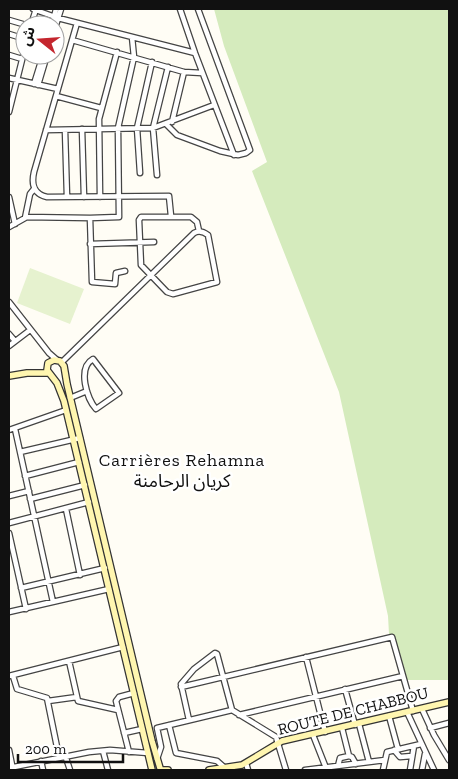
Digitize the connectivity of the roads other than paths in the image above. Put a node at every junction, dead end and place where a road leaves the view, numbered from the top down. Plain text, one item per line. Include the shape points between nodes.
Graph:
1 (35, 9) edge
2 (180, 9) edge
3 (198, 9) edge
4 (51, 15) edge
5 (65, 20) edge
6 (77, 23) junction
7 (132, 37) junction
8 (72, 40) junction
9 (117, 52) junction
10 (195, 53) junction
11 (134, 57) junction
12 (152, 62) junction
13 (21, 65) edge
14 (41, 65) edge
15 (43, 65) edge
16 (168, 67) junction
17 (184, 72) junction
18 (202, 73) junction
19 (9, 78) edge
20 (17, 80) junction
21 (36, 84) junction
22 (58, 89) junction
23 (56, 96) junction
24 (214, 105) junction
25 (101, 108) junction
26 (9, 112) edge
27 (172, 122) junction
28 (166, 124) junction
29 (98, 128) junction
30 (118, 128) junction
31 (136, 128) junction
32 (153, 128) junction
33 (82, 129) junction
34 (46, 130) junction
35 (65, 130) junction
36 (234, 155) junction
37 (140, 173) dead end
38 (157, 175) dead end
39 (34, 189) junction
40 (119, 196) junction
41 (9, 197) edge
42 (67, 197) junction
43 (84, 197) junction
44 (100, 197) junction
45 (171, 216) junction
46 (26, 217) junction
47 (90, 218) junction
48 (15, 224) junction
49 (9, 228) edge
50 (199, 231) junction
51 (140, 242) junction
52 (154, 242) dead end
53 (90, 244) junction
54 (125, 271) dead end
55 (150, 276) junction
56 (9, 302) edge
57 (30, 330) junction
58 (9, 334) edge
59 (14, 341) junction
60 (9, 346) edge
61 (49, 353) junction
62 (59, 361) junction
63 (49, 369) junction
64 (64, 371) junction
65 (9, 376) edge
66 (87, 391) junction
67 (70, 398) junction
68 (66, 410) junction
69 (15, 429) junction
70 (9, 430) edge
71 (77, 439) junction
72 (20, 452) junction
73 (79, 462) junction
74 (25, 476) junction
75 (85, 485) junction
76 (29, 491) junction
77 (9, 496) edge
78 (30, 499) junction
79 (89, 502) junction
80 (66, 509) junction
81 (34, 517) junction
82 (9, 523) edge
83 (9, 533) edge
84 (104, 568) junction
85 (80, 574) junction
86 (49, 582) junction
87 (21, 588) junction
88 (109, 588) junction
89 (53, 602) junction
90 (26, 609) junction
91 (9, 612) edge
92 (123, 647) junction
93 (306, 657) junction
94 (69, 661) junction
95 (11, 676) edge
96 (403, 676) junction
97 (224, 677) junction
98 (181, 687) junction
99 (345, 688) junction
100 (134, 693) junction
101 (316, 696) junction
102 (77, 697) junction
103 (48, 701) junction
104 (449, 702) edge
105 (422, 709) junction
106 (118, 710) junction
107 (232, 710) junction
108 (410, 711) junction
109 (239, 715) junction
110 (389, 716) junction
111 (189, 720) junction
112 (357, 724) junction
113 (449, 724) edge
114 (169, 725) junction
115 (342, 728) junction
116 (430, 728) junction
117 (142, 729) junction
118 (325, 732) junction
119 (124, 733) junction
120 (313, 734) junction
121 (279, 743) junction
122 (421, 744) junction
123 (414, 746) junction
124 (396, 749) junction
125 (9, 750) edge
126 (103, 751) junction
127 (129, 752) junction
128 (447, 752) edge
129 (148, 753) junction
130 (425, 753) junction
131 (65, 756) junction
132 (349, 756) junction
133 (412, 756) junction
134 (157, 760) junction
135 (385, 760) junction
136 (449, 760) edge
137 (41, 761) junction
138 (370, 762) junction
139 (246, 763) junction
140 (356, 764) junction
141 (338, 766) junction
142 (225, 768) junction
143 (11, 769) edge
144 (161, 769) edge
145 (326, 769) edge
146 (43, 770) edge
147 (70, 770) edge
148 (108, 770) edge
149 (152, 770) edge
150 (168, 770) edge
151 (209, 770) edge
152 (248, 770) edge
153 (280, 770) edge
154 (286, 770) edge
155 (307, 770) edge
156 (383, 770) edge
157 (410, 770) edge
158 (422, 770) edge
159 (434, 770) edge

1 - 4 street
2 - 10 street
3 - 36 street via 250,146 249,152
5 - 6 street
6 - 7 street
6 - 8 street
7 - 10 street
7 - 11 street
8 - 9 street
8 - 22 street
9 - 11 street
9 - 25 street
10 - 18 street
11 - 12 street
11 - 30 street
12 - 16 street
12 - 31 street
13 - 20 street
14 - 21 street
15 - 21 street
16 - 17 street
16 - 32 street
17 - 18 street
17 - 27 street
18 - 24 street
19 - 20 street
20 - 21 street
20 - 26 street
21 - 22 street
22 - 23 street
23 - 25 street
23 - 34 street
24 - 27 street
24 - 36 street
25 - 29 street
27 - 28 street
28 - 32 street
28 - 36 street via 181,137
29 - 30 street
29 - 33 street
29 - 44 street
30 - 31 street
30 - 40 street
31 - 32 street
31 - 37 street
32 - 38 street
33 - 35 street
33 - 43 street
34 - 35 street
34 - 39 street via 33,178
35 - 42 street
39 - 42 street via 44,197
39 - 46 street
40 - 44 street
40 - 45 street via 169,196
40 - 47 street via 119,217
41 - 48 street
42 - 43 street
43 - 44 street
45 - 50 street via 194,218
45 - 51 street via 140,217
46 - 47 street
46 - 48 street
47 - 53 street
48 - 49 street
50 - 55 street
50 - 55 street via 208,235 217,280 215,284 171,294
51 - 52 street
51 - 53 street
51 - 55 street via 141,265
53 - 54 street via 92,282 115,284 116,273
55 - 62 street
56 - 57 street
57 - 59 street
57 - 61 street
58 - 59 street
59 - 60 street
61 - 62 street
61 - 63 street
62 - 63 street
62 - 64 street
63 - 64 street via 59,376
63 - 65 street
63 - 68 street via 61,390
64 - 67 street
66 - 66 street via 96,409 119,393 93,359 88,363 84,381
66 - 67 street
67 - 71 street
68 - 69 street
68 - 71 street
69 - 70 street
69 - 72 street
71 - 72 street
71 - 73 street
71 - 134 street
72 - 74 street
73 - 74 street
73 - 75 street
74 - 76 street
75 - 78 street
75 - 79 street
76 - 77 street
76 - 78 street
78 - 81 street
79 - 80 street
79 - 84 street
80 - 81 street
80 - 85 street
81 - 82 street
81 - 86 street
83 - 87 street
84 - 85 street
84 - 88 street
85 - 86 street
86 - 87 street
86 - 89 street
87 - 90 street
88 - 89 street
88 - 92 street
89 - 90 street
90 - 91 street
92 - 94 street
92 - 100 street
93 - 96 street via 392,637
93 - 97 street
93 - 101 street
94 - 95 street
94 - 102 street
95 - 103 street via 16,688 45,696
96 - 99 street
96 - 108 street
97 - 98 street
97 - 98 street via 215,653 186,676
97 - 107 street
98 - 111 street
99 - 101 street
99 - 112 street
100 - 106 street via 117,698
100 - 117 street
101 - 109 street
101 - 118 street
102 - 103 street
102 - 106 street via 80,702
103 - 131 street via 58,747
104 - 105 street, ROUTE DE CHABBOU
105 - 108 street, ROUTE DE CHABBOU
105 - 116 street
106 - 119 street
107 - 109 street
107 - 111 street
108 - 110 street, ROUTE DE CHABBOU
108 - 122 street
109 - 121 street via 275,736
110 - 112 street, ROUTE DE CHABBOU
110 - 124 street
111 - 114 street
112 - 115 street, ROUTE DE CHABBOU
112 - 138 street
113 - 116 street
114 - 134 street via 157,728 161,747
114 - 142 street via 176,753 217,761
115 - 118 street, ROUTE DE CHABBOU
115 - 132 street
116 - 128 street
117 - 119 street
117 - 129 street
118 - 120 street, ROUTE DE CHABBOU
119 - 127 street
120 - 121 street, ROUTE DE CHABBOU
120 - 145 street
121 - 139 street, ROUTE DE CHABBOU
121 - 154 street
122 - 123 street
122 - 130 street
123 - 124 street
123 - 133 street
124 - 133 street via 400,757
124 - 135 street via 387,752
125 - 143 street
126 - 127 street
126 - 131 street
126 - 148 street
127 - 129 street
128 - 136 street
129 - 149 street
130 - 158 street
130 - 159 street
131 - 137 street
131 - 147 street
132 - 140 street
132 - 141 street via 340,758
133 - 157 street
134 - 144 street
135 - 138 street
135 - 156 street
137 - 143 street
137 - 146 street
138 - 140 street
139 - 142 street, ROUTE DE CHABBOU
139 - 152 street
140 - 141 street
141 - 145 street
142 - 151 street, ROUTE DE CHABBOU
144 - 149 street
144 - 150 street
145 - 155 street
153 - 154 street

